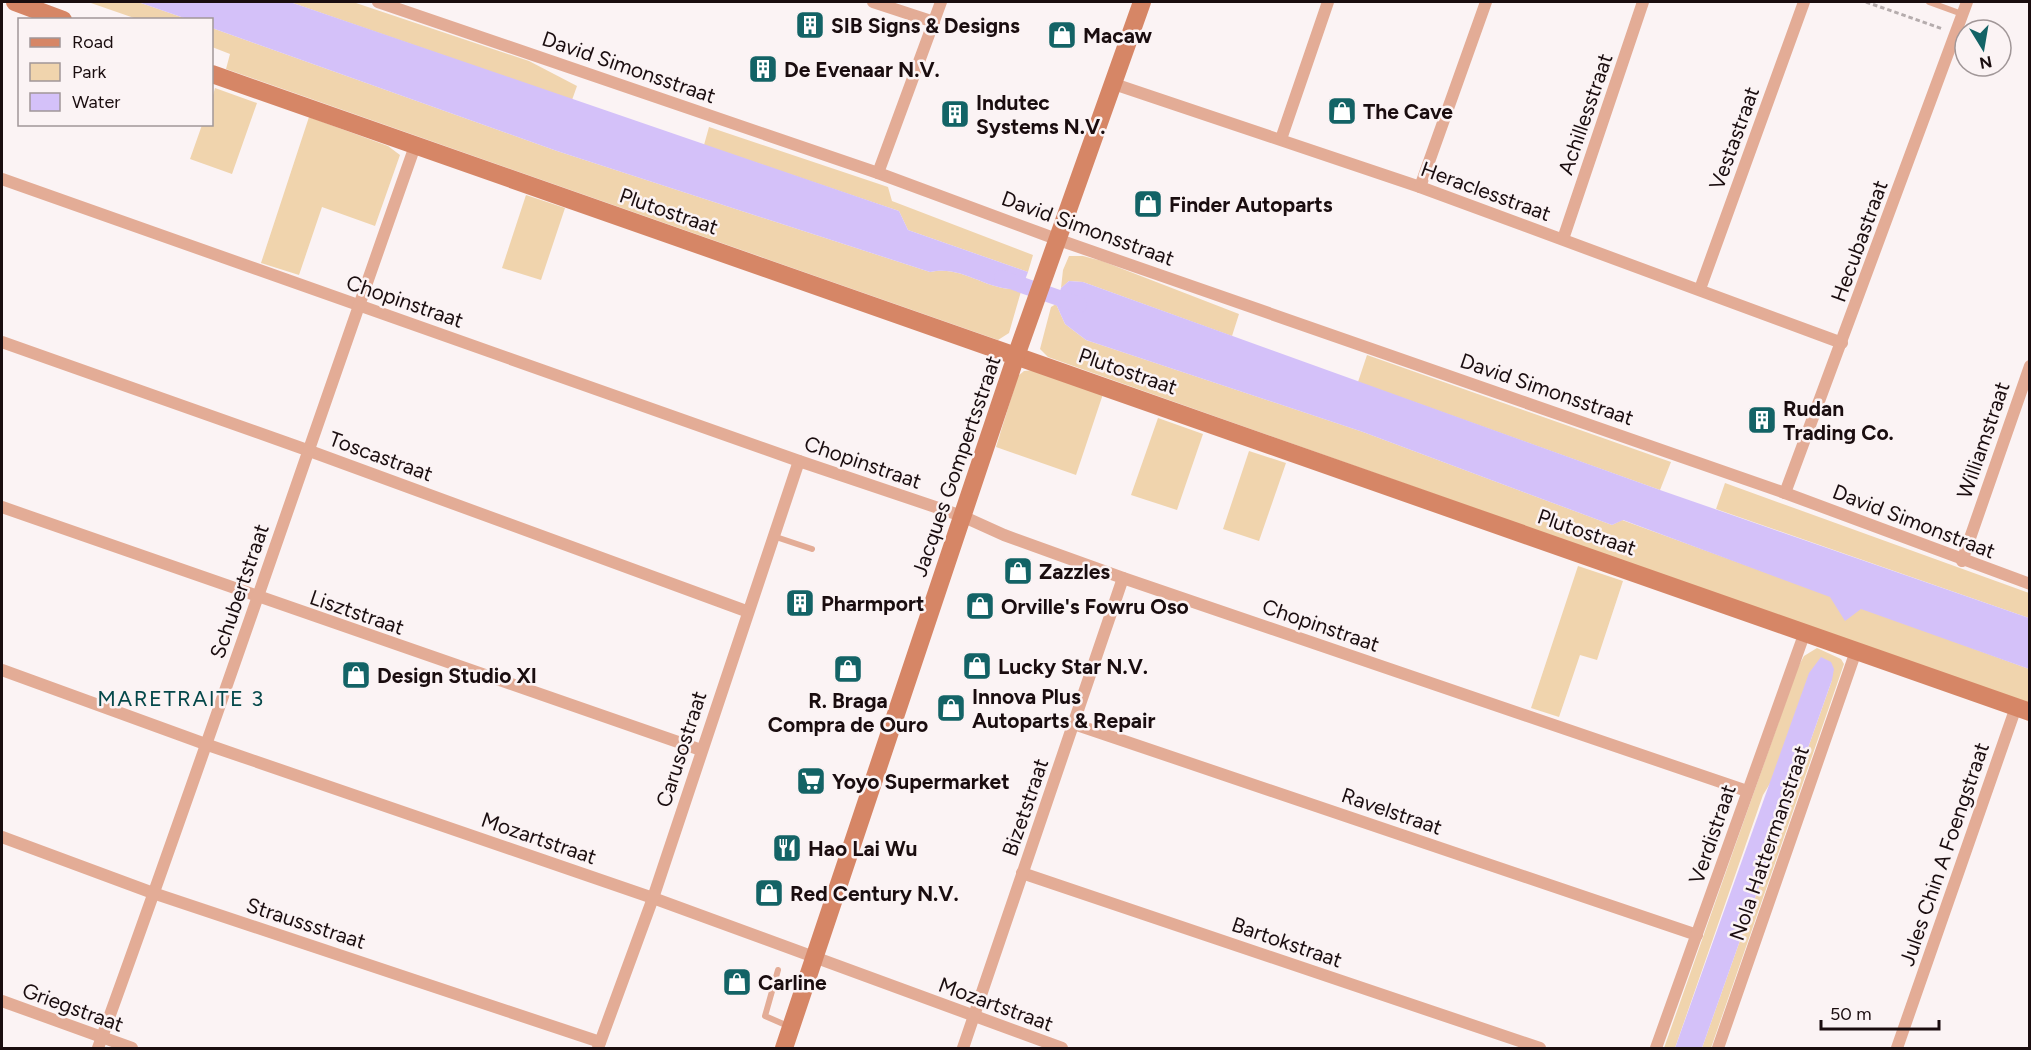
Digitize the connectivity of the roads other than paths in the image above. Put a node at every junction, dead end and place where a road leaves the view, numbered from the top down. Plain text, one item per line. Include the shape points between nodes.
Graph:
1 (15, 2) edge
2 (378, 2) edge
3 (873, 2) edge
4 (941, 2) edge
5 (1142, 2) edge
6 (1328, 2) edge
7 (1486, 2) edge
8 (1643, 2) edge
9 (1804, 2) edge
10 (1929, 2) edge
11 (1967, 2) edge
12 (1962, 14) junction
13 (58, 18) edge
14 (934, 22) junction
15 (213, 74) edge
16 (1114, 84) junction
17 (1281, 139) junction
18 (415, 146) junction
19 (878, 173) junction
20 (2, 179) edge
21 (1420, 187) junction
22 (1563, 239) junction
23 (1056, 248) junction
24 (1701, 288) junction
25 (358, 306) junction
26 (2, 342) edge
27 (1842, 343) junction
28 (1016, 356) junction
29 (2030, 366) edge
30 (307, 450) junction
31 (799, 461) junction
32 (1785, 493) junction
33 (2, 507) edge
34 (962, 516) junction
35 (773, 536) junction
36 (812, 549) dead end
37 (1962, 561) junction
38 (1123, 578) junction
39 (2030, 585) edge
40 (258, 598) junction
41 (746, 611) junction
42 (1805, 632) junction
43 (1856, 651) junction
44 (2, 670) edge
45 (2023, 710) edge
46 (1074, 724) junction
47 (208, 744) junction
48 (701, 750) junction
49 (1747, 791) junction
50 (2, 837) edge
51 (1022, 873) junction
52 (153, 893) junction
53 (653, 898) junction
54 (1697, 935) junction
55 (816, 958) junction
56 (778, 970) dead end
57 (2, 1001) edge
58 (973, 1018) junction
59 (791, 1027) junction
60 (100, 1043) edge
61 (599, 1045) edge
62 (132, 1048) edge
63 (784, 1048) edge
64 (963, 1048) edge
65 (1062, 1048) edge
66 (1540, 1048) edge
67 (1656, 1048) edge
68 (1718, 1048) edge
69 (1897, 1048) edge

1 - 13 street
2 - 19 street, David Simonsstraat
3 - 14 street
4 - 14 street
5 - 16 street, Jacques Gompertsstraat
6 - 17 street
7 - 21 street
8 - 22 street, Achillesstraat
9 - 24 street, Vestastraat
10 - 12 lane
11 - 12 street, Hecubastraat
12 - 27 street, Hecubastraat
14 - 19 street
15 - 18 street, Plutostraat
16 - 17 street, Heraclesstraat
16 - 23 street, Jacques Gompertsstraat
17 - 21 street, Heraclesstraat
18 - 25 street, Schubertstraat
18 - 28 street, Plutostraat
19 - 23 street, David Simonsstraat
20 - 25 street, Chopinstraat
21 - 22 street, Heraclesstraat
22 - 24 street, Heraclesstraat
23 - 28 street, Jacques Gompertsstraat
23 - 32 street, David Simonsstraat
24 - 27 street, Heraclesstraat
25 - 30 street, Schubertstraat
25 - 31 street, Chopinstraat
26 - 30 street, Toscastraat
27 - 32 street, Hecubastraat
28 - 34 street, Jacques Gompertsstraat
28 - 42 street, Plutostraat
29 - 37 street, Williamstraat
30 - 40 street, Schubertstraat
30 - 41 street, Toscastraat
31 - 34 street, Chopinstraat
31 - 35 street, Carusostraat
32 - 37 street, David Simonstraat
33 - 40 street, Lisztstraat
34 - 38 street, Chopinstraat
34 - 55 street, Jacques Gompertsstraat
35 - 36 lane
35 - 41 street, Carusostraat
37 - 39 street, David Simonstraat
38 - 46 street, Bizetstraat
38 - 49 street, Chopinstraat
40 - 47 street, Schubertstraat
40 - 48 street, Lisztstraat
41 - 48 street, Carusostraat
42 - 43 street, Plutostraat
42 - 49 street, Verdistraat
43 - 45 street, Plutostraat
43 - 68 street, Nola Hattermanstraat
44 - 47 street, Mozartstraat
45 - 69 street, Jules Chin A Foengstraat
46 - 51 street, Bizetstraat
46 - 54 street, Ravelstraat
47 - 52 street, Schubertstraat
47 - 53 street, Mozartstraat
48 - 53 street, Carusostraat
49 - 54 street, Verdistraat
50 - 52 street, Straussstraat
51 - 58 street, Bizetstraat
51 - 66 street, Bartokstraat
52 - 60 street, Schubertstraat
52 - 61 street, Straussstraat
53 - 55 street, Mozartstraat
53 - 61 street, Carusostraat
54 - 67 street, Verdistraat
55 - 58 street, Mozartstraat
55 - 59 street, Jacques Gompertsstraat
56 - 59 lane via 765,1016
57 - 60 street, Griegstraat
58 - 64 street, Bizetstraat
58 - 65 street, Mozartstraat
59 - 63 street, Jacques Gompertsstraat
60 - 62 street, Griegstraat

